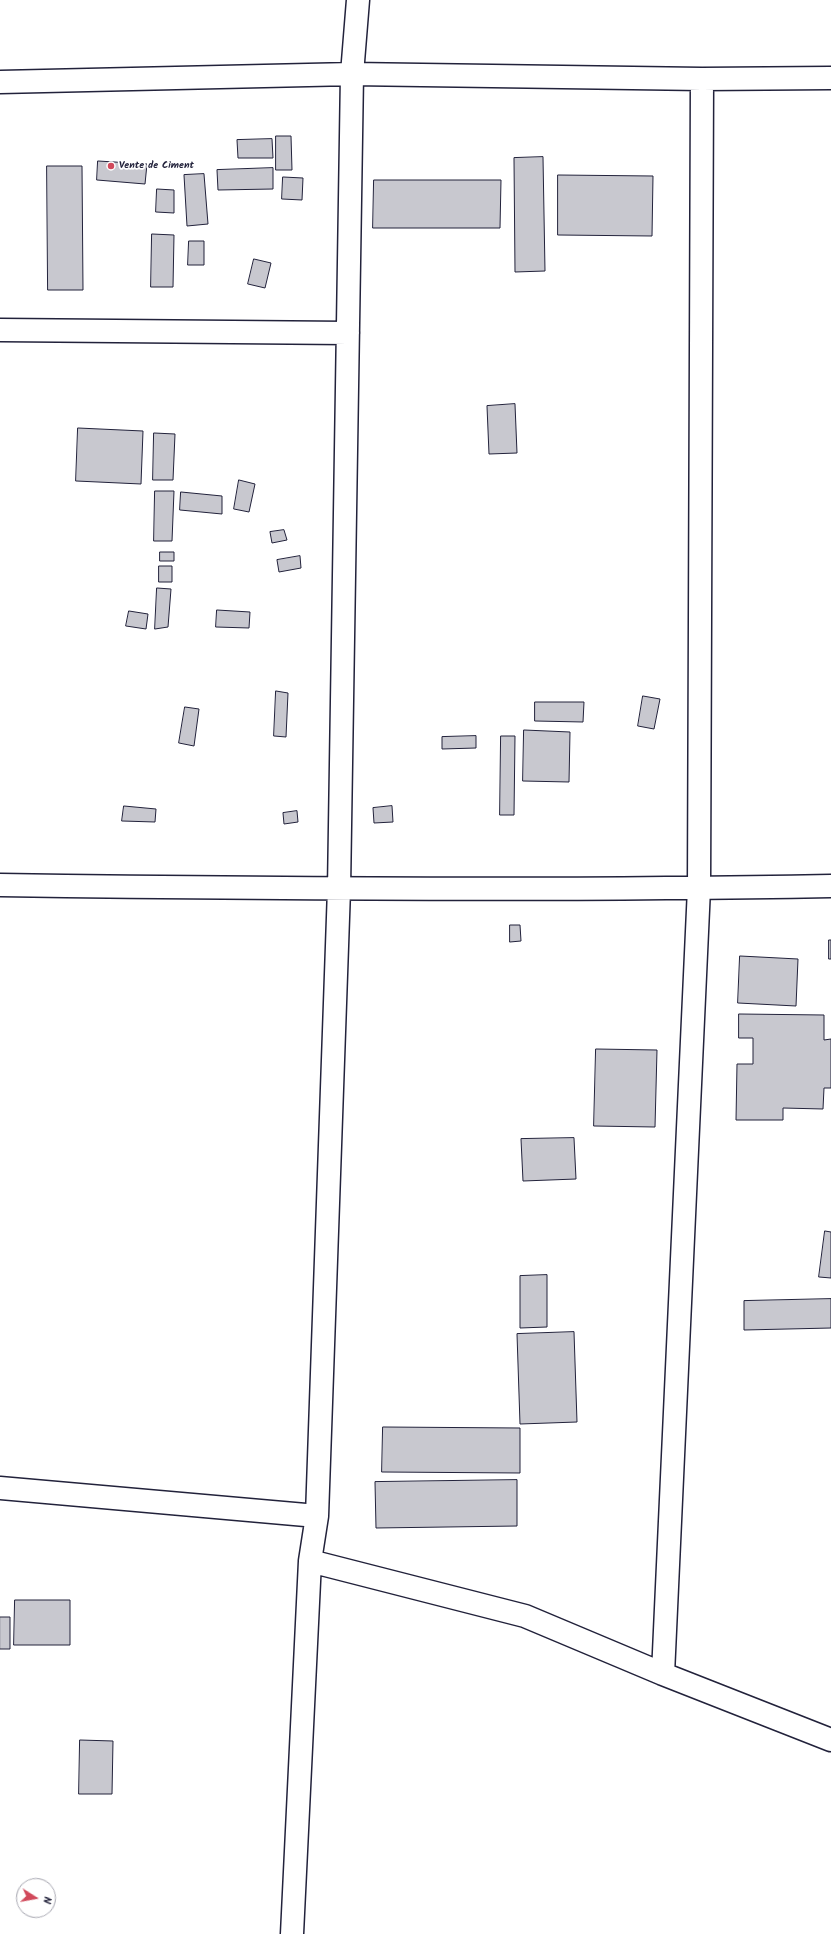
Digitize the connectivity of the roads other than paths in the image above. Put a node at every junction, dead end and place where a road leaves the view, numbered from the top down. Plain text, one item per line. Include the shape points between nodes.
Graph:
1 (358, 0) edge
2 (352, 74) junction
3 (831, 78) edge
4 (702, 79) junction
5 (0, 82) edge
6 (0, 330) edge
7 (348, 333) junction
8 (0, 886) edge
9 (831, 886) edge
10 (699, 888) junction
11 (338, 889) junction
12 (0, 1488) edge
13 (317, 1516) junction
14 (310, 1561) junction
15 (663, 1674) junction
16 (831, 1740) edge
17 (292, 1934) edge

1 - 2 street
2 - 4 street
2 - 5 street
2 - 7 street
3 - 4 street
4 - 10 street
6 - 7 street
7 - 11 street
8 - 11 street
9 - 10 street
10 - 11 street
10 - 15 street
11 - 13 street
12 - 13 street
13 - 14 street
14 - 15 street via 525,1616
14 - 17 street
15 - 16 street

